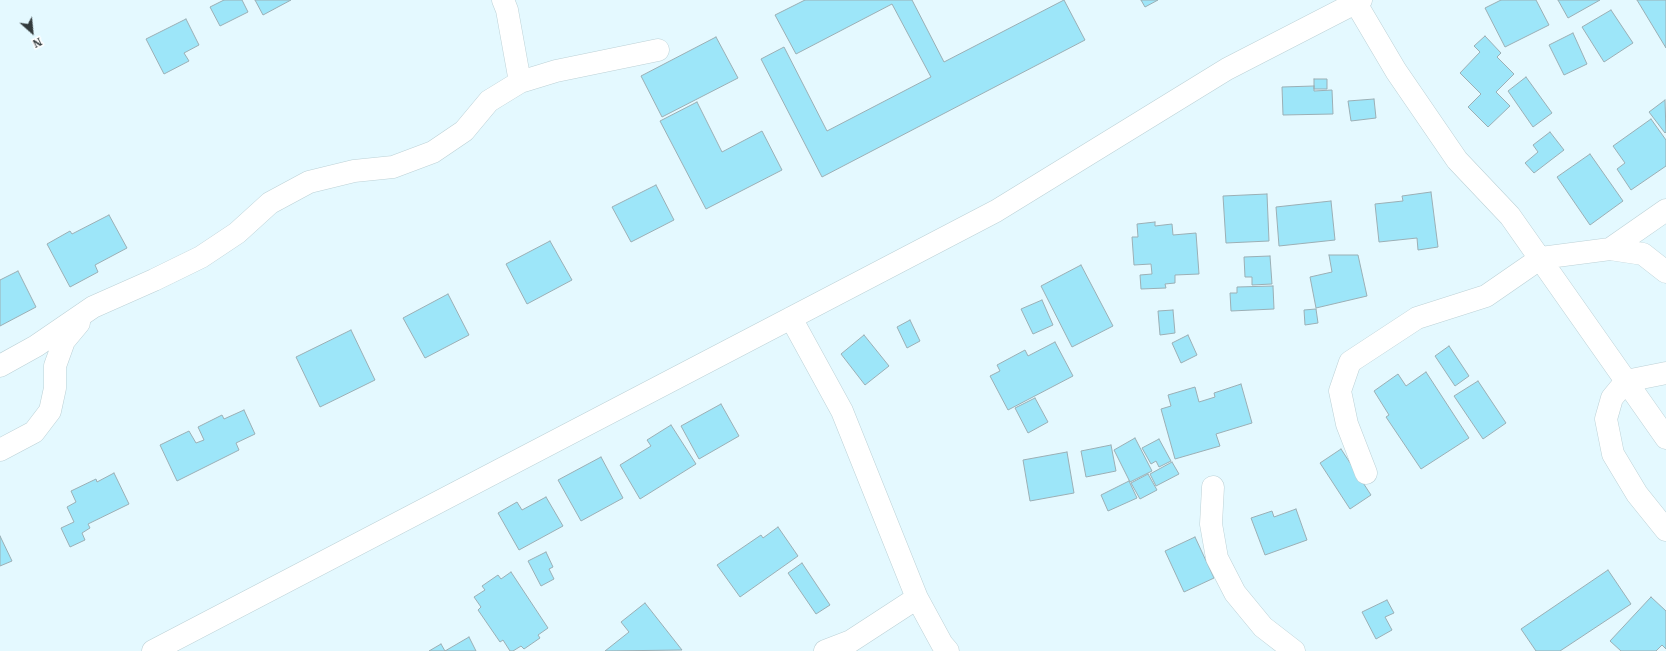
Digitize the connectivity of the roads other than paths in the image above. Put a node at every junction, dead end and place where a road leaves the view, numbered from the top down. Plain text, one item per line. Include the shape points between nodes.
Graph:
1 (503, 0) edge
2 (1357, 1) edge
3 (658, 50) dead end
4 (520, 82) junction
5 (1666, 210) edge
6 (1610, 249) junction
7 (1541, 258) junction
8 (1666, 272) edge
9 (93, 307) junction
10 (791, 318) junction
11 (0, 366) edge
12 (1666, 374) edge
13 (1626, 381) junction
14 (1666, 438) edge
15 (0, 450) edge
16 (1366, 473) dead end
17 (1213, 487) dead end
18 (1666, 530) edge
19 (917, 598) junction
20 (153, 651) edge
21 (825, 651) edge
22 (948, 651) edge
23 (1294, 651) edge

1 - 4 street
2 - 7 street via 1396,71 1456,160 1510,216
2 - 10 street via 1227,69 996,211
3 - 4 street via 556,71
4 - 9 street via 489,101 464,131 433,152 392,167 354,171 309,182 270,203 237,233 201,257
5 - 6 street
6 - 7 street
6 - 8 street via 1643,254
7 - 13 street
7 - 16 street via 1486,296 1417,318 1350,362 1340,391 1347,424
9 - 11 street via 36,346
9 - 15 street via 64,341 55,366 55,388 50,411 34,432
10 - 19 street via 842,411
10 - 20 street
12 - 13 street
13 - 14 street
13 - 18 street via 1612,398 1606,420 1613,454 1637,494
17 - 23 street via 1211,524 1216,558 1235,593 1263,627
19 - 21 street via 851,641
19 - 22 street

